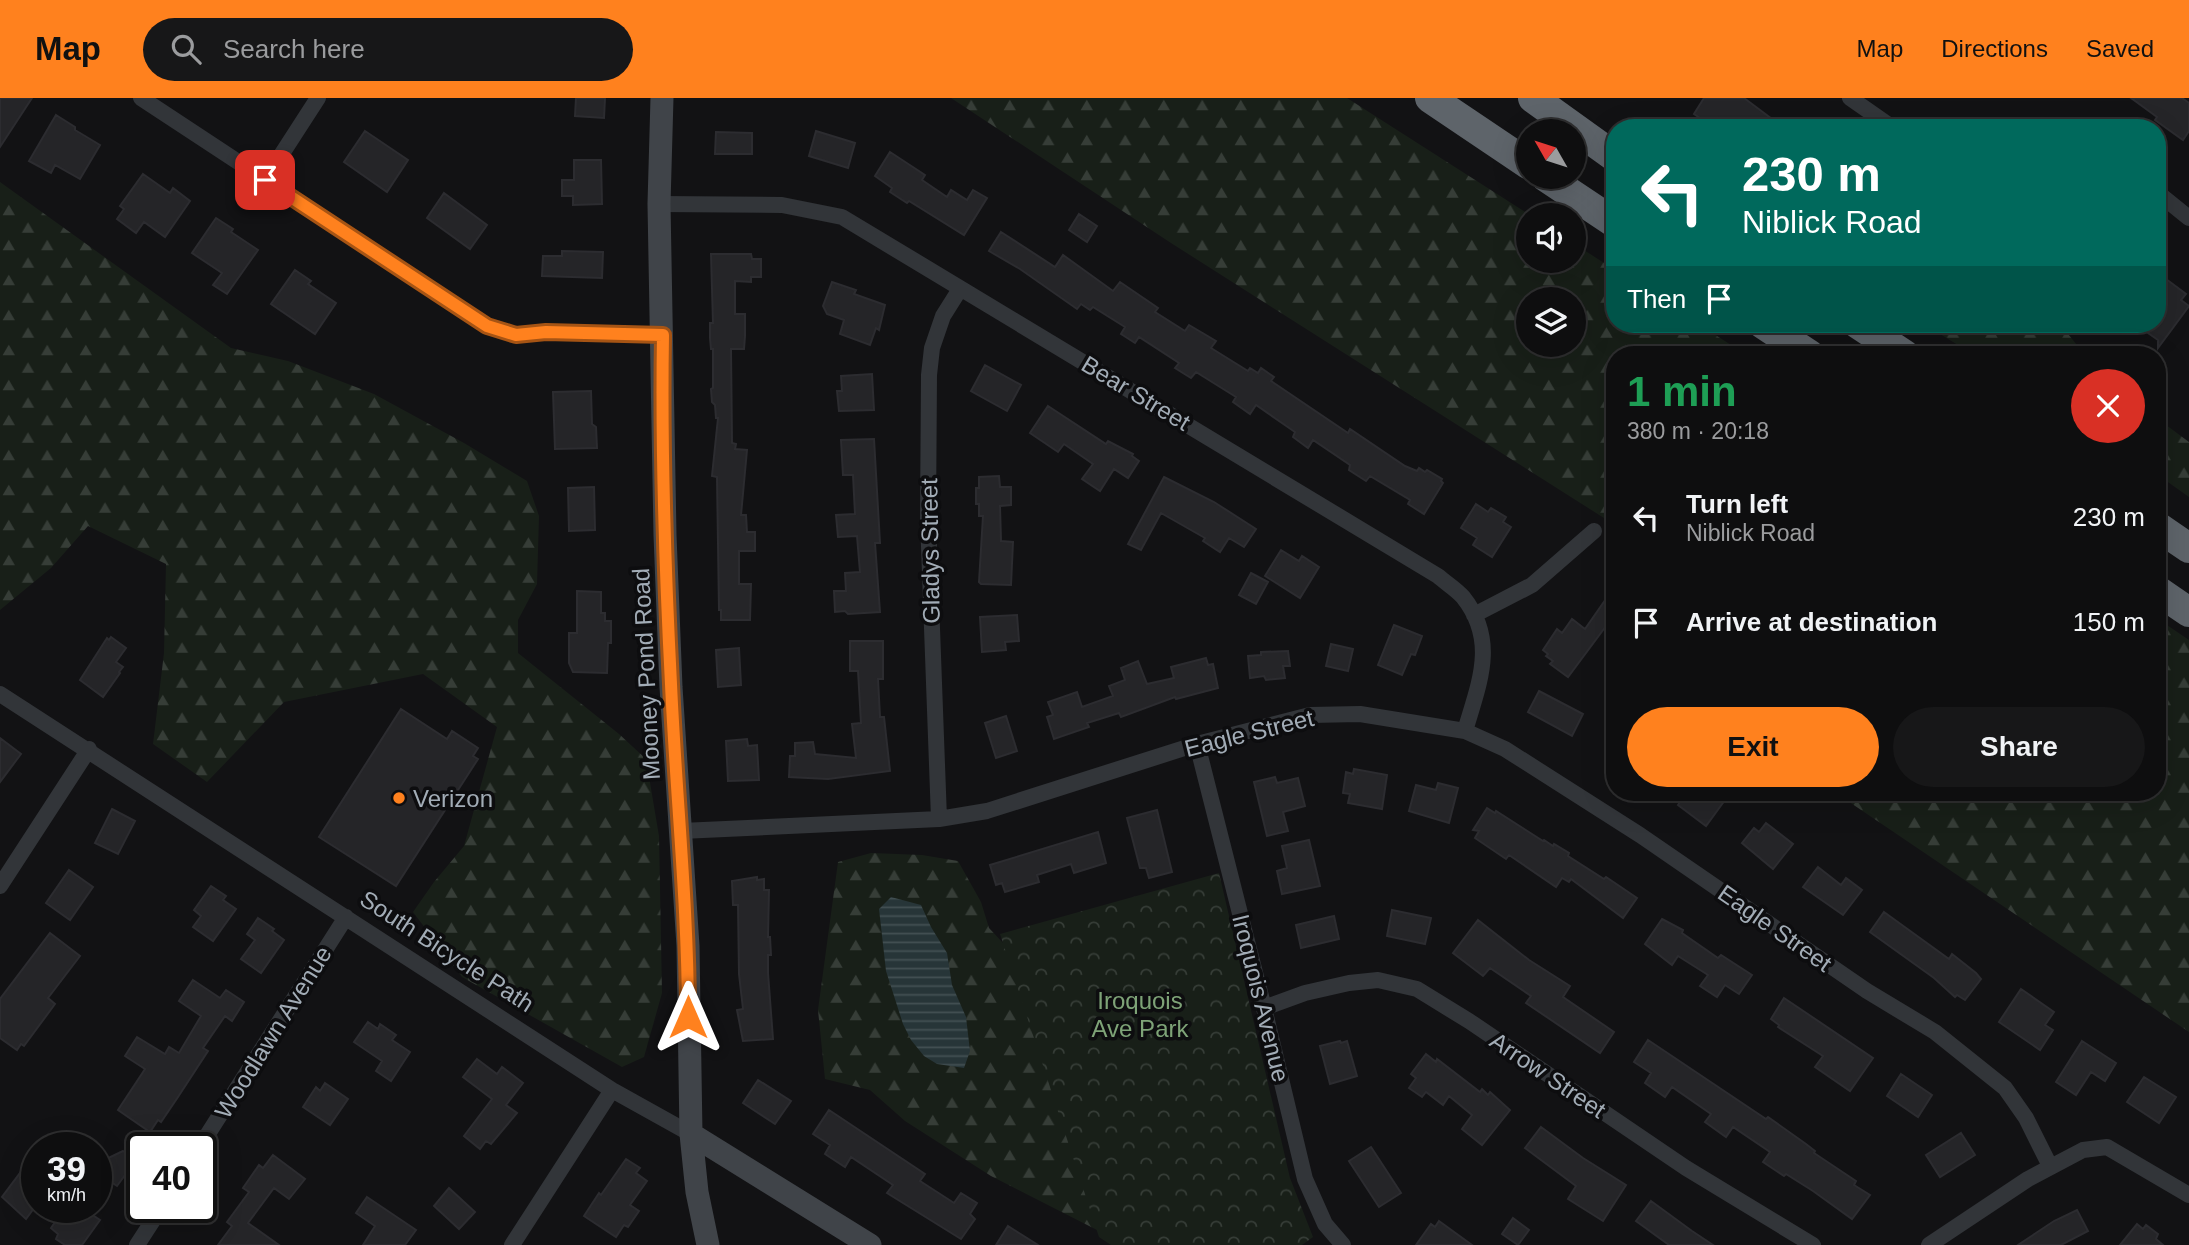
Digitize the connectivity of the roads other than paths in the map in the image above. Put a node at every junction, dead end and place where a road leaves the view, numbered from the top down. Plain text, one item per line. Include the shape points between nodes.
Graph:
1 (141, 98) edge
2 (318, 98) edge
3 (662, 98) edge
4 (1430, 98) edge
5 (1534, 98) edge
6 (1850, 98) edge
7 (1880, 119) edge
8 (1606, 150) edge
9 (1516, 156) edge
10 (265, 180) junction
11 (1564, 189) edge
12 (2166, 199) edge
13 (659, 204) junction
14 (1606, 217) edge
15 (2189, 218) edge
16 (960, 289) junction
17 (1777, 333) edge
18 (1872, 333) edge
19 (663, 335) junction
20 (1796, 346) edge
21 (1891, 346) edge
22 (1594, 531) dead end
23 (2166, 532) edge
24 (2189, 548) edge
25 (2166, 596) edge
26 (2189, 612) edge
27 (1474, 615) junction
28 (0, 694) edge
29 (1465, 731) junction
30 (1197, 744) junction
31 (89, 749) junction
32 (939, 819) junction
33 (681, 831) junction
34 (0, 886) edge
35 (346, 917) junction
36 (1264, 1008) junction
37 (612, 1090) junction
38 (209, 1132) edge
39 (691, 1134) junction
40 (2050, 1166) junction
41 (2189, 1195) edge
42 (151, 1223) edge
43 (137, 1245) edge
44 (512, 1245) edge
45 (708, 1245) edge
46 (870, 1245) edge
47 (1343, 1245) edge
48 (1813, 1245) edge
49 (1929, 1245) edge

1 - 10 street
2 - 10 street
3 - 13 street, Mooney Pond Road
4 - 9 highway
5 - 8 highway
6 - 7 street
10 - 19 street via 487,326 516,335
11 - 14 highway
12 - 15 street
13 - 16 street, Bear Street via 782,205 842,218
13 - 19 street, Mooney Pond Road
16 - 27 street, Bear Street via 1438,576 1462,596
16 - 32 street, Gladys Street via 943,316 929,375 928,519
17 - 20 highway
18 - 21 highway
19 - 33 street, Mooney Pond Road via 665,535
22 - 27 street via 1532,585
23 - 24 highway
25 - 26 highway
27 - 29 street, Bear Street via 1483,640 1483,666
28 - 31 street, South Bicycle Path
29 - 30 street, Eagle Street via 1360,714 1310,715
29 - 40 street, Eagle Street via 1505,749 1640,835 1867,991 1935,1032 2004,1088 2026,1118
30 - 32 street, Eagle Street via 988,811
30 - 36 street, Iroquois Avenue
31 - 34 street
31 - 35 street, South Bicycle Path
32 - 33 street, Eagle Street
33 - 39 street, Mooney Pond Road
35 - 37 street, South Bicycle Path
35 - 38 street, Woodlawn Avenue
36 - 47 street, Iroquois Avenue via 1305,1179 1325,1224
36 - 48 street, Arrow Street via 1349,983 1378,980 1417,989 1686,1168
37 - 39 street, South Bicycle Path
37 - 44 street
39 - 45 street, Mooney Pond Road
39 - 46 street, South Bicycle Path
40 - 41 street via 2083,1150 2107,1147
40 - 49 street
42 - 43 street

